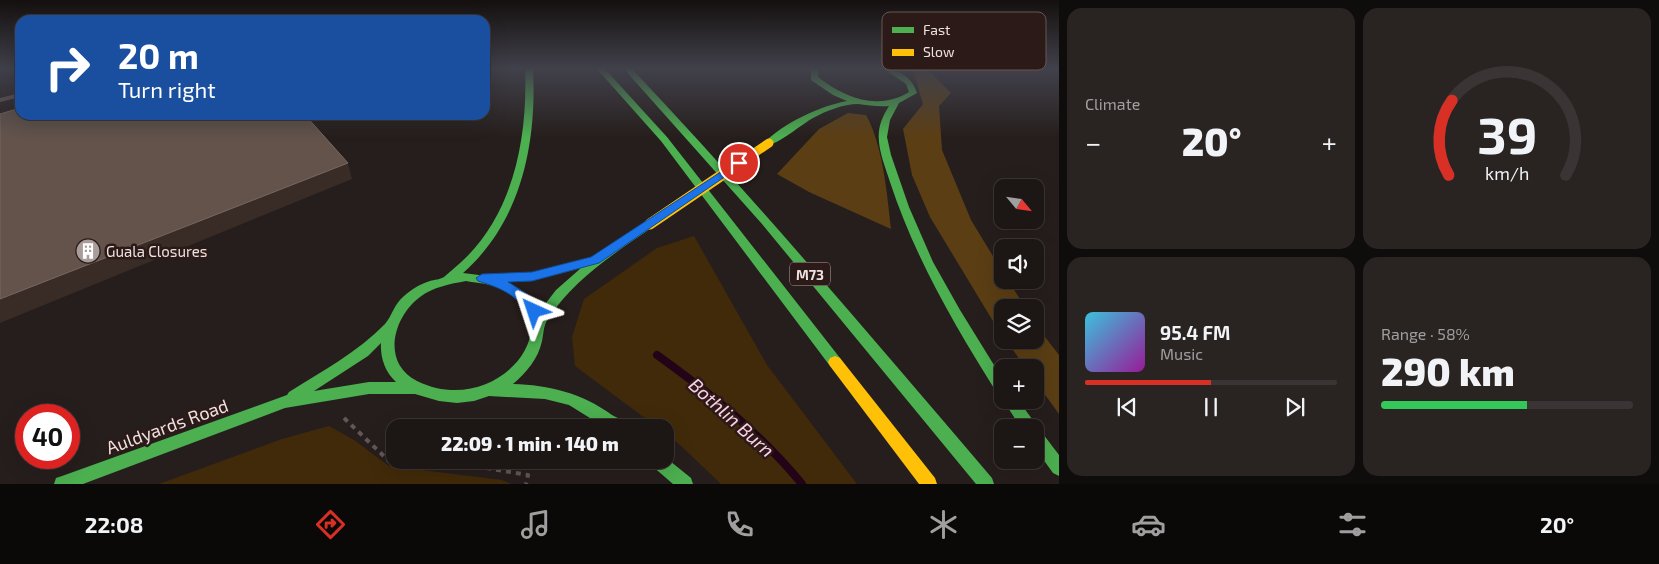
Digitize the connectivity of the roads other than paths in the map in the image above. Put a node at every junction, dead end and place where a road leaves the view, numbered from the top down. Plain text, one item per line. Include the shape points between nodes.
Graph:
1 (531, 92) edge
2 (621, 92) edge
3 (649, 92) edge
4 (821, 92) edge
5 (831, 92) edge
6 (912, 92) edge
7 (15, 96) edge
8 (0, 100) edge
9 (864, 102) junction
10 (895, 103) junction
11 (807, 116) junction
12 (594, 260) junction
13 (482, 278) junction
14 (449, 279) junction
15 (538, 324) junction
16 (387, 329) junction
17 (994, 376) edge
18 (414, 388) junction
19 (493, 391) junction
20 (285, 402) junction
21 (607, 419) edge
22 (1044, 447) edge
23 (1059, 468) edge
24 (668, 469) edge
25 (62, 484) edge
26 (685, 484) edge
27 (929, 484) edge
28 (986, 484) edge

1 - 14 main road via 525,142 508,196 488,239 472,259
2 - 27 main road, M73 via 664,139
3 - 28 main road, M73 via 782,240
4 - 11 main road via 821,99
5 - 9 main road
6 - 10 main road via 904,101
7 - 8 lane
9 - 10 main road
9 - 11 main road via 837,104
10 - 17 main road via 883,132 908,221 931,271
11 - 12 main road, bridge
12 - 13 main road via 532,276
12 - 15 main road via 553,299
13 - 14 main road
13 - 15 main road via 513,289 534,311
14 - 16 main road via 410,297 396,311
15 - 19 main road via 538,343 529,362 514,378
16 - 18 main road via 385,345 389,362
16 - 20 main road, Auldyards Road via 363,352
18 - 19 main road via 452,398
18 - 20 main road, Auldyards Road via 369,388
19 - 21 main road via 527,388 552,391 572,397
20 - 25 main road, Auldyards Road
22 - 23 main road
24 - 26 main road

